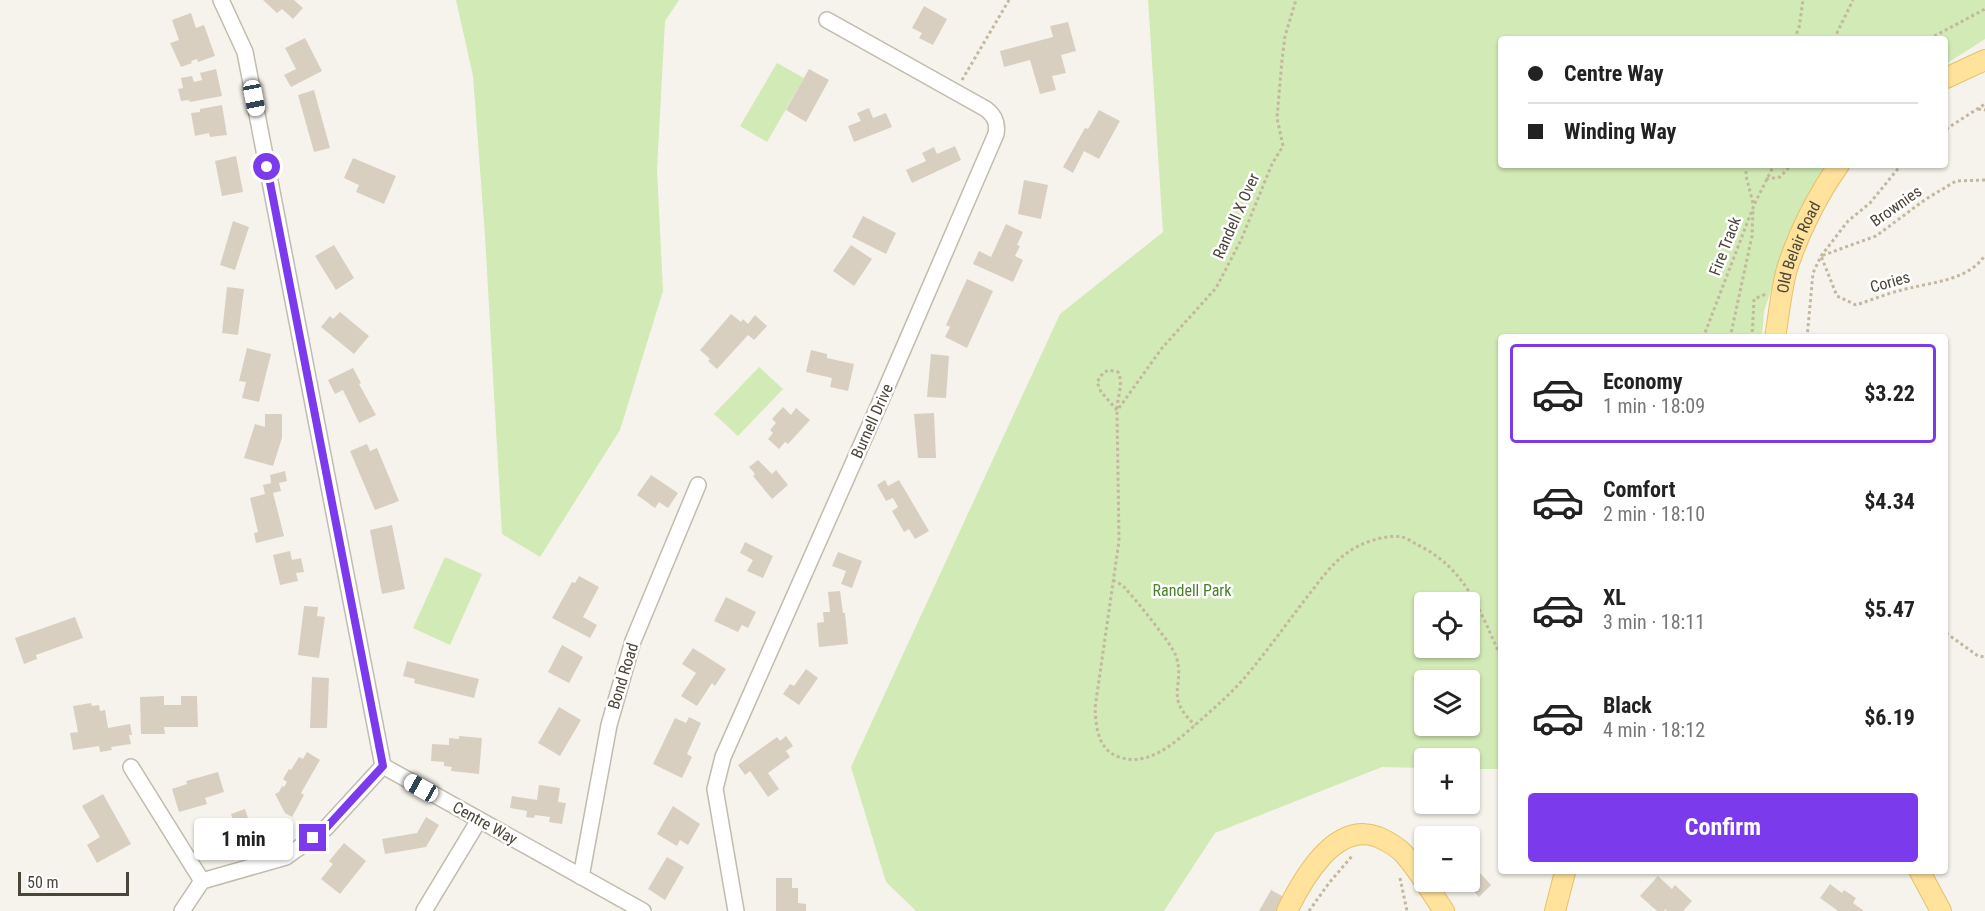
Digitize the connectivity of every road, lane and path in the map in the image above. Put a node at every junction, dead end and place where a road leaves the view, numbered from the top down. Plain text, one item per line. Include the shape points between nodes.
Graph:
1 (221, 0) edge
2 (1009, 0) edge
3 (1296, 0) edge
4 (1803, 0) edge
5 (1853, 0) edge
6 (1985, 9) edge
7 (827, 20) dead end
8 (1795, 36) edge
9 (1835, 36) edge
10 (1935, 36) edge
11 (1985, 60) edge
12 (1948, 77) edge
13 (955, 92) junction
14 (1985, 104) edge
15 (1976, 109) junction
16 (1985, 111) edge
17 (1948, 128) edge
18 (1746, 168) edge
19 (1772, 168) edge
20 (1788, 168) edge
21 (1837, 168) edge
22 (1899, 168) edge
23 (1766, 179) junction
24 (1985, 180) edge
25 (1754, 205) junction
26 (1985, 255) edge
27 (1821, 256) junction
28 (1784, 286) junction
29 (1705, 334) edge
30 (1731, 334) edge
31 (1752, 334) edge
32 (1776, 334) edge
33 (1807, 334) edge
34 (1118, 410) junction
35 (698, 484) dead end
36 (1113, 580) junction
37 (1948, 634) edge
38 (1498, 650) edge
39 (1985, 657) edge
40 (1194, 725) junction
41 (383, 766) junction
42 (131, 767) dead end
43 (479, 820) junction
44 (1357, 852) dead end
45 (1396, 872) dead end
46 (1564, 874) edge
47 (1921, 874) edge
48 (581, 877) junction
49 (202, 881) junction
50 (182, 911) edge
51 (424, 911) edge
52 (644, 911) edge
53 (736, 911) edge
54 (1287, 911) edge
55 (1309, 911) edge
56 (1407, 911) edge
57 (1444, 911) edge
58 (1555, 911) edge
59 (1941, 911) edge

1 - 41 street via 245,52
2 - 13 path
3 - 34 path, Randell X Over via 1282,60 1277,118 1283,146 1216,288 1162,348
4 - 8 path
5 - 9 path
6 - 10 path
7 - 13 street, Burnell Drive
11 - 12 main road
13 - 53 street, Burnell Drive via 994,115 996,134 718,770 715,789
14 - 15 path
15 - 16 path
15 - 17 path
18 - 25 path
19 - 23 path, Fire Track
20 - 23 path via 1780,177
21 - 28 main road, Old Belair Road via 1799,237
22 - 27 path
23 - 25 path, Fire Track
24 - 27 path, Brownies via 1956,181 1876,236
25 - 29 path, Fire Track
25 - 30 path via 1752,236
26 - 27 path, Cories via 1980,264 1962,274 1856,304 1837,296
27 - 33 path via 1814,273
28 - 31 path via 1754,299
28 - 32 main road, Old Belair Road
34 - 34 path via 1121,379 1118,372 1109,370 1097,382
34 - 36 path via 1119,541
35 - 48 street, Bond Road via 633,641 609,725
36 - 40 path via 1123,586 1175,656 1176,700
36 - 40 path via 1095,708 1101,742 1113,755 1129,760 1150,758
37 - 39 path
38 - 40 path via 1461,578 1436,554 1402,537 1372,539 1347,553 1322,578 1246,676
41 - 43 street, Centre Way
41 - 49 street via 326,828 286,857
42 - 49 street
43 - 48 street, Centre Way
43 - 51 street
44 - 55 path
45 - 56 path
46 - 58 main road
47 - 59 main road
48 - 52 street, Centre Way
49 - 50 street
54 - 57 main road via 1298,886 1328,848 1355,834 1388,841 1404,853

